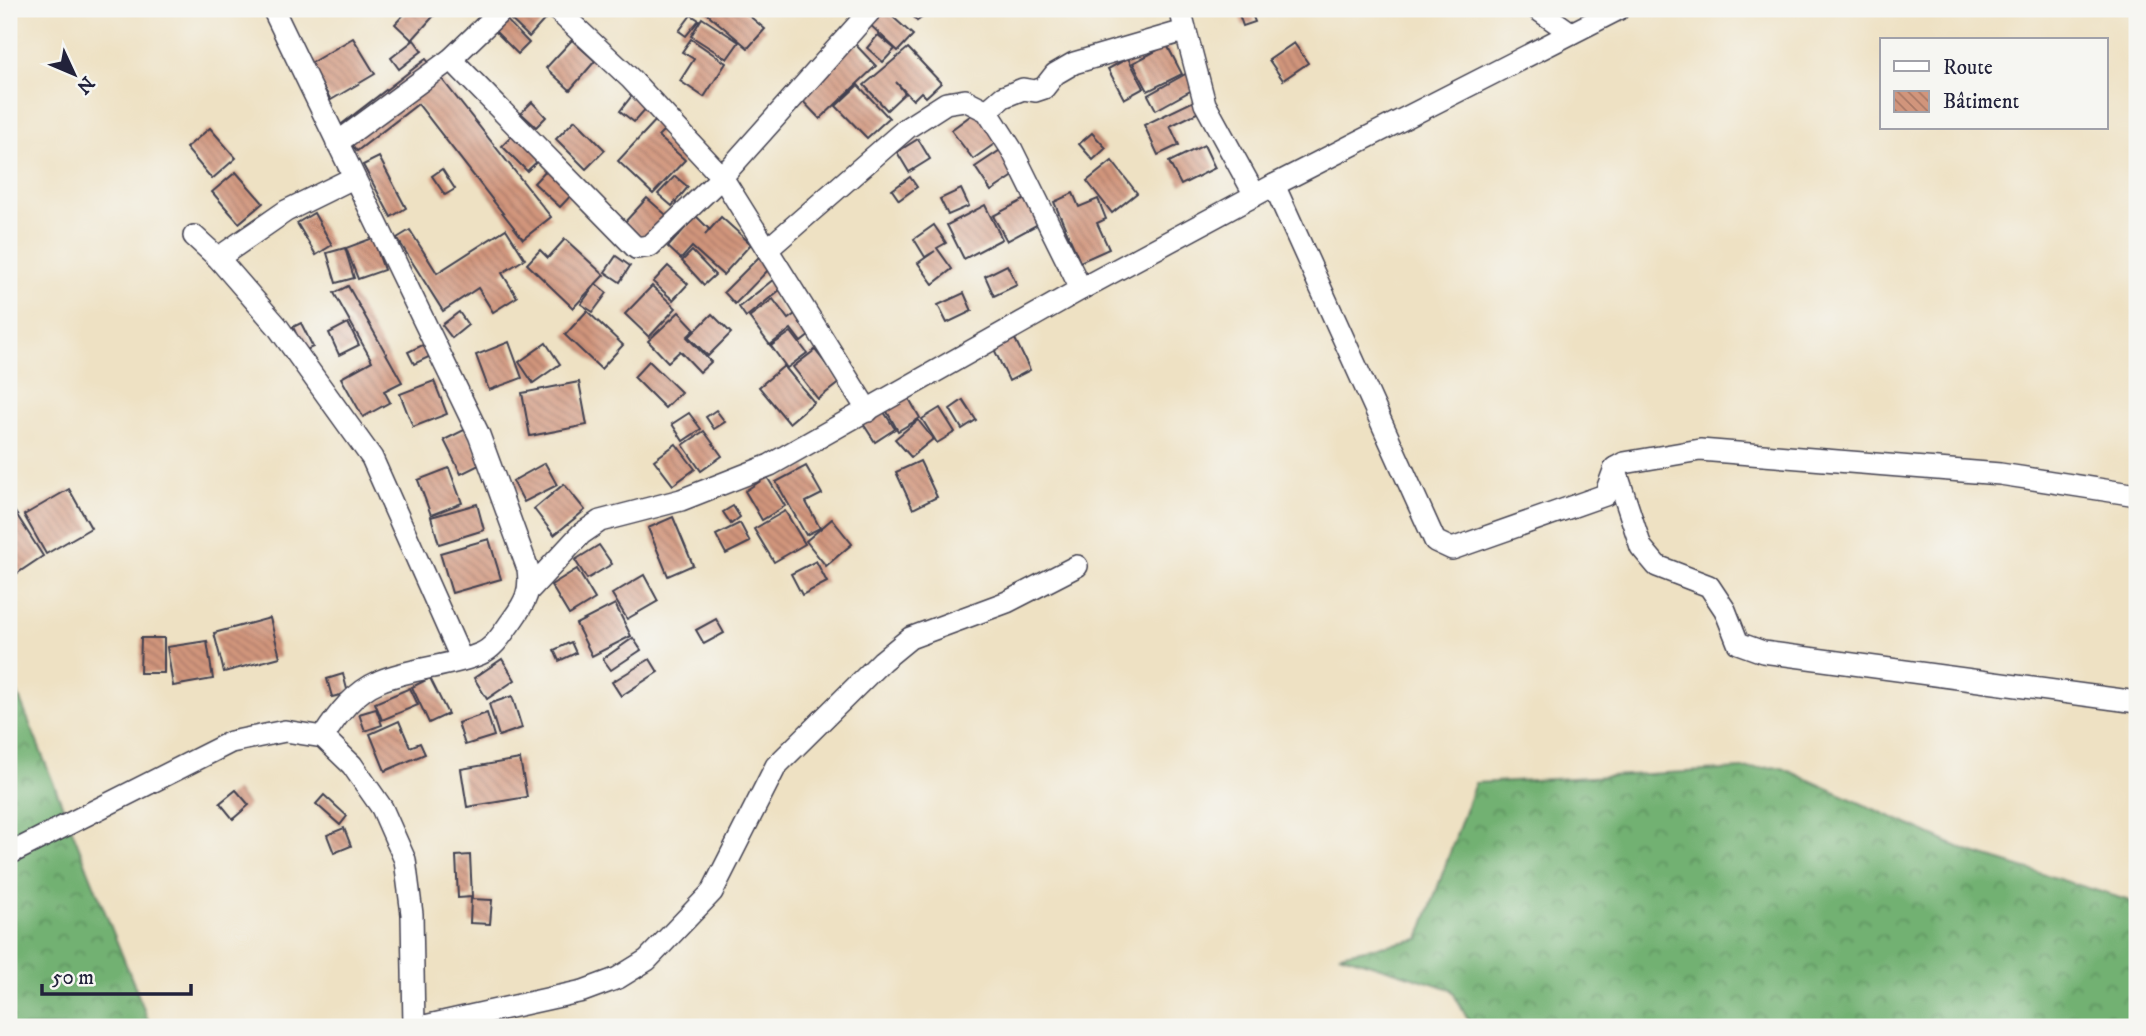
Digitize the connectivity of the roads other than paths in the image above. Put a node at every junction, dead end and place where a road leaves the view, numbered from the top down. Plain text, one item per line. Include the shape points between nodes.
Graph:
1 (273, 9) edge
2 (503, 9) edge
3 (556, 9) edge
4 (873, 9) edge
5 (1180, 9) edge
6 (1537, 9) edge
7 (1619, 9) edge
8 (1184, 31) junction
9 (1571, 33) junction
10 (451, 59) junction
11 (987, 111) junction
12 (337, 143) junction
13 (722, 177) junction
14 (353, 178) junction
15 (1274, 185) junction
16 (1255, 195) junction
17 (194, 236) dead end
18 (769, 248) junction
19 (218, 258) junction
20 (1081, 289) junction
21 (868, 411) junction
22 (1615, 468) junction
23 (2137, 495) edge
24 (1077, 566) dead end
25 (531, 588) junction
26 (461, 658) junction
27 (2137, 702) edge
28 (323, 737) junction
29 (9, 854) edge
30 (417, 1027) edge

1 - 12 street
2 - 10 street
3 - 13 street via 631,79
4 - 13 street
5 - 8 street
6 - 9 street
7 - 9 street
8 - 11 street via 1074,63 1055,74 1044,88 1023,89 1003,97
8 - 16 street via 1205,104
9 - 15 street
10 - 12 street
10 - 13 street via 636,248 650,246
11 - 18 street via 965,100 946,103 869,158
11 - 20 street via 1012,150
12 - 14 street
13 - 18 street
14 - 19 street via 286,211
14 - 25 street via 479,435
15 - 16 street
15 - 22 street via 1435,541 1452,549 1605,495
16 - 20 street
17 - 19 street
18 - 21 street
19 - 26 street via 277,326 372,458
20 - 21 street
21 - 25 street via 770,465 681,500 600,521 581,534
22 - 23 street via 1700,450 2000,474
22 - 27 street via 1641,547 1657,566 1709,586 1738,643 1763,652
24 - 30 street via 1007,602 909,638 882,661 776,766 712,892 647,960 618,978 583,991
25 - 26 street via 497,641 481,653
26 - 28 street via 380,681 359,693
28 - 29 street via 285,731 231,742
28 - 30 street via 352,765 382,808 405,860

